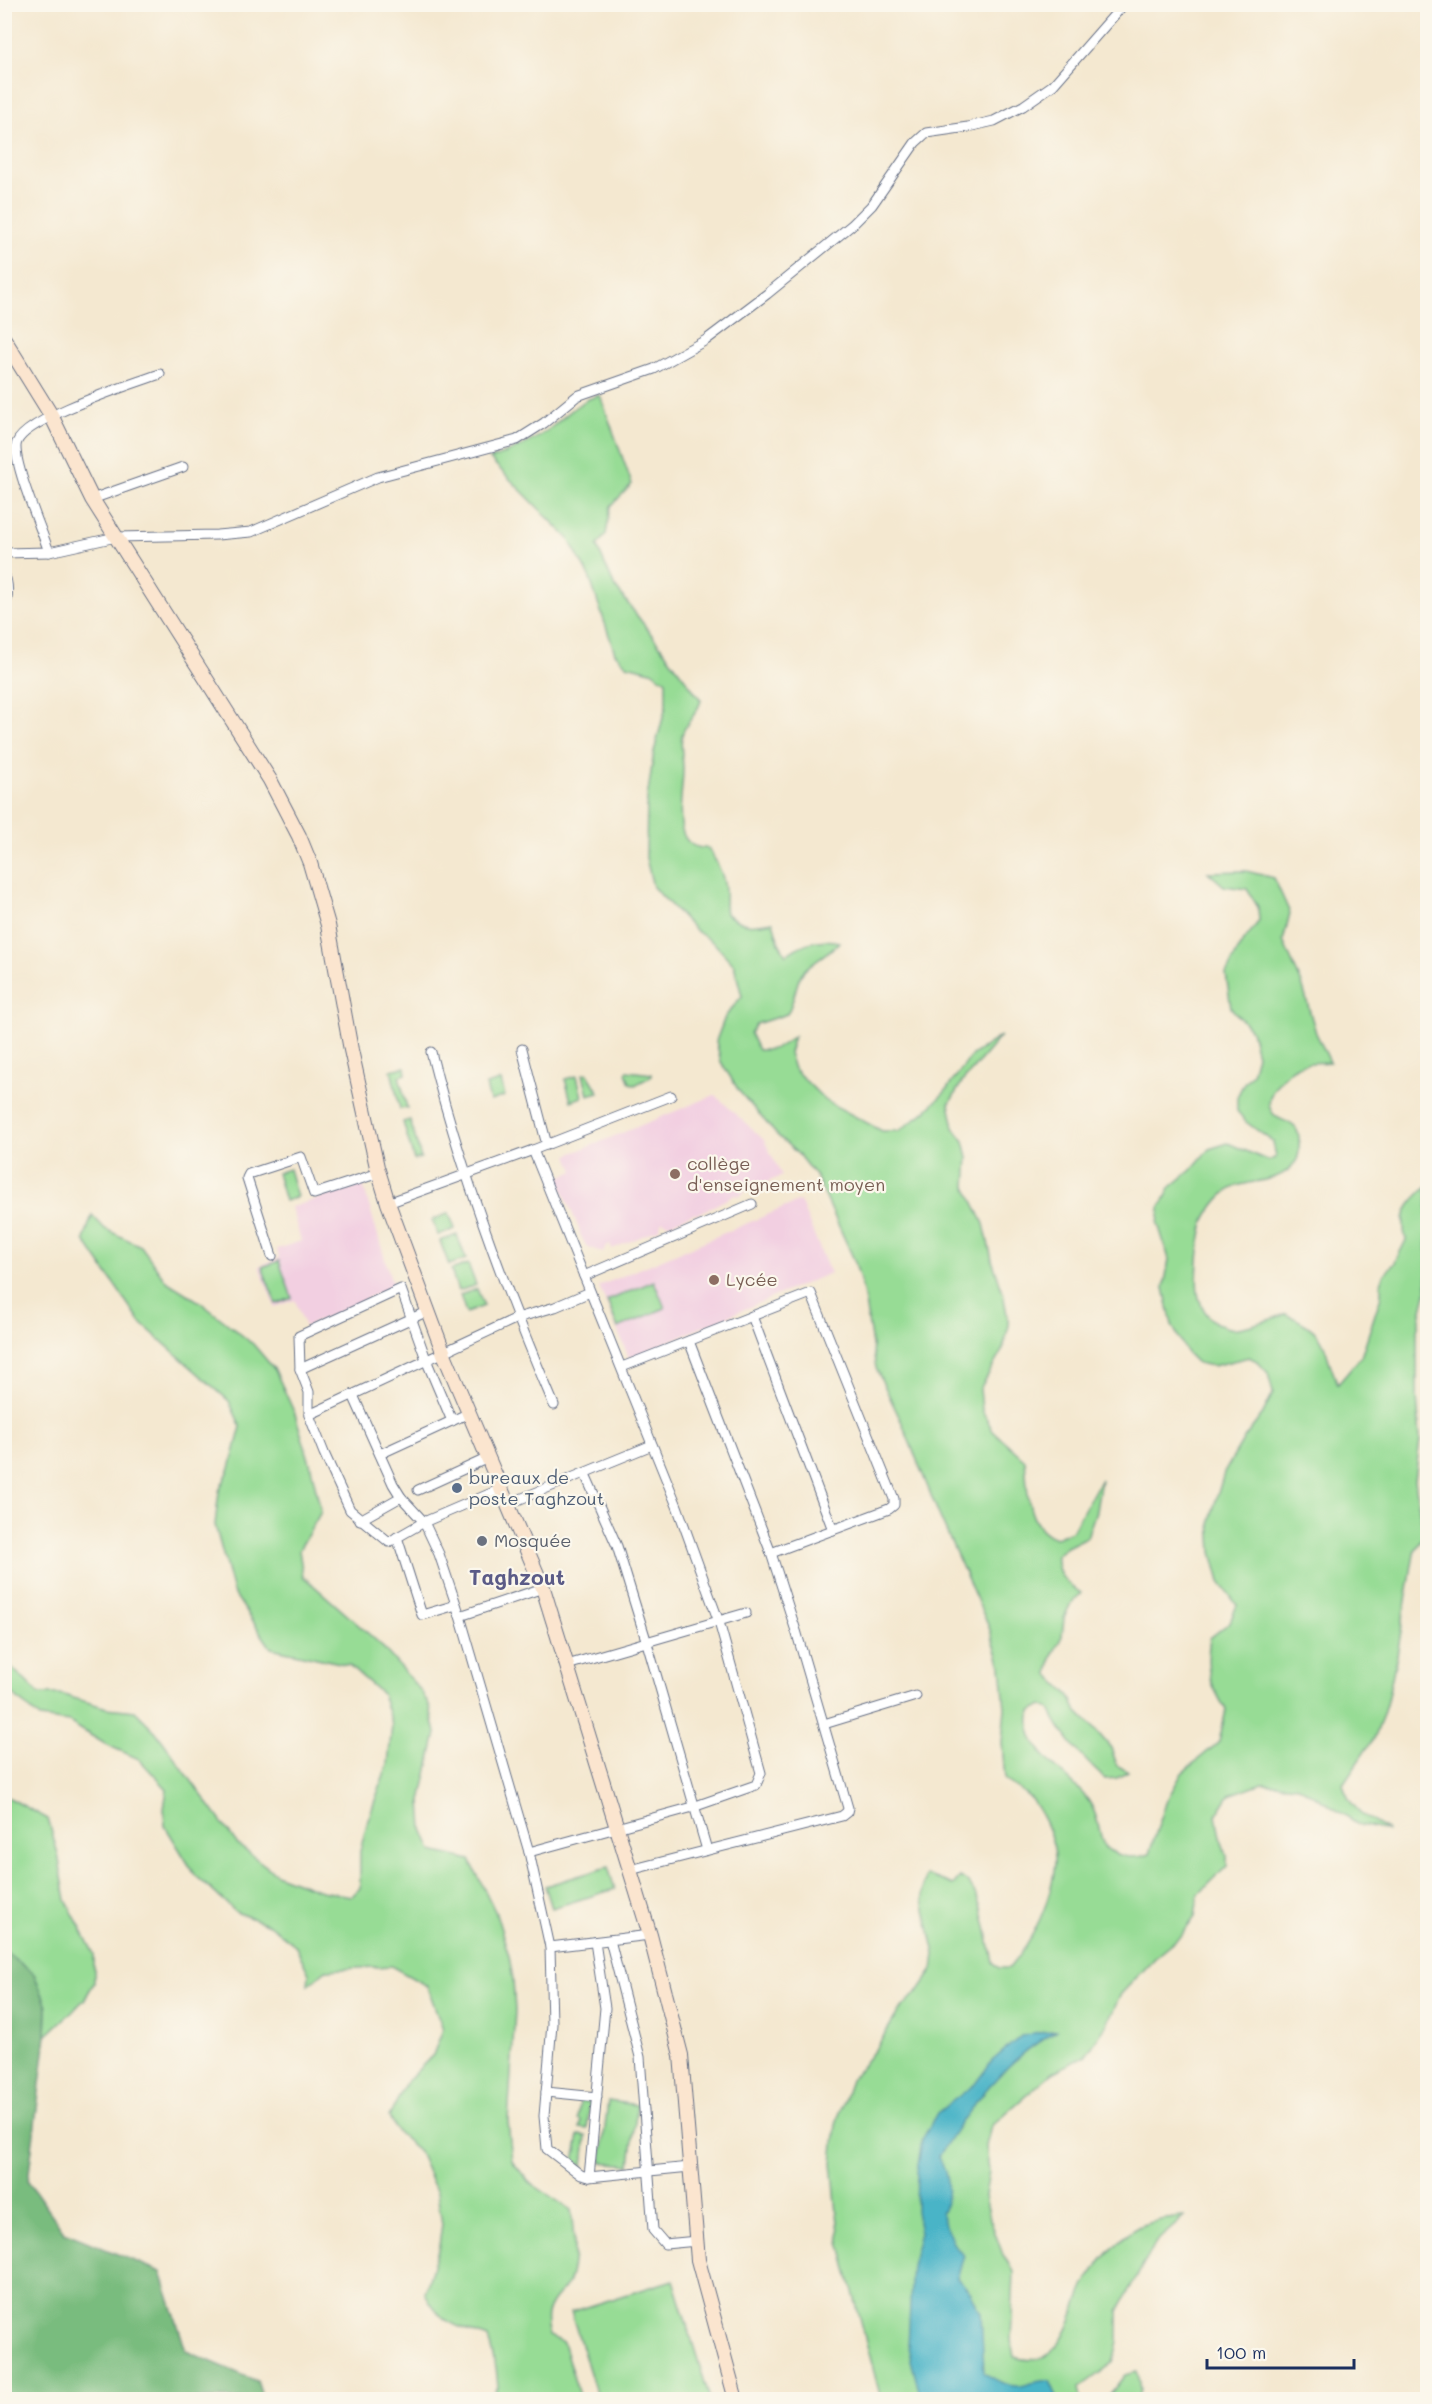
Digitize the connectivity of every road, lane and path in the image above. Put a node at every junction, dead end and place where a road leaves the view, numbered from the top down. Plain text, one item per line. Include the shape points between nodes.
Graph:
1 (1124, 4) edge
2 (4, 339) edge
3 (9, 353) edge
4 (160, 374) dead end
5 (51, 415) junction
6 (183, 467) dead end
7 (92, 499) junction
8 (116, 537) junction
9 (49, 552) junction
10 (4, 553) edge
11 (4, 574) edge
12 (4, 612) edge
13 (522, 1049) dead end
14 (431, 1052) dead end
15 (671, 1096) dead end
16 (547, 1145) junction
17 (533, 1150) junction
18 (379, 1173) junction
19 (466, 1175) junction
20 (387, 1203) junction
21 (752, 1204) dead end
22 (272, 1256) dead end
23 (584, 1276) junction
24 (590, 1292) junction
25 (428, 1311) junction
26 (752, 1316) junction
27 (411, 1318) junction
28 (517, 1318) junction
29 (689, 1341) junction
30 (444, 1354) junction
31 (427, 1362) junction
32 (622, 1368) junction
33 (300, 1369) junction
34 (353, 1395) junction
35 (554, 1405) dead end
36 (469, 1413) junction
37 (309, 1415) junction
38 (452, 1420) junction
39 (652, 1445) junction
40 (380, 1454) junction
41 (488, 1458) junction
42 (585, 1474) junction
43 (501, 1489) junction
44 (418, 1490) dead end
45 (401, 1497) junction
46 (508, 1504) junction
47 (360, 1520) junction
48 (424, 1522) junction
49 (833, 1530) junction
50 (397, 1538) junction
51 (771, 1553) junction
52 (543, 1588) junction
53 (456, 1605) junction
54 (746, 1613) dead end
55 (460, 1616) junction
56 (719, 1622) junction
57 (647, 1643) junction
58 (567, 1665) junction
59 (916, 1696) dead end
60 (824, 1725) junction
61 (693, 1807) junction
62 (618, 1828) junction
63 (706, 1850) junction
64 (529, 1852) junction
65 (630, 1870) junction
66 (650, 1935) junction
67 (610, 1940) junction
68 (595, 1941) junction
69 (550, 1947) junction
70 (546, 2092) junction
71 (597, 2097) junction
72 (690, 2167) junction
73 (648, 2172) junction
74 (589, 2177) junction
75 (697, 2241) junction
76 (736, 2400) edge

1 - 8 street via 1053,85 1023,106 994,121 926,133 853,224 741,314 680,356 633,378 588,390 517,440 378,477 251,532
2 - 3 main road
3 - 5 main road
4 - 5 street
5 - 7 main road
5 - 9 street via 22,433 15,448
6 - 7 street
7 - 8 main road
8 - 9 street
8 - 18 main road via 270,780 299,836 328,925
9 - 10 street
11 - 12 street via 8,599
13 - 16 street
14 - 19 street
15 - 16 street
16 - 17 street
17 - 19 street
17 - 23 street
18 - 20 main road
18 - 22 street via 314,1194 301,1156 249,1174 247,1178
19 - 20 street
19 - 28 street
20 - 25 main road
21 - 23 street
23 - 24 street
24 - 28 street
24 - 32 street
25 - 27 street
25 - 30 main road
26 - 29 street
26 - 49 street
26 - 49 street via 811,1293 894,1499 889,1509
27 - 31 street
27 - 33 street
27 - 33 street via 401,1289 299,1336
28 - 30 street
28 - 35 street
29 - 32 street
29 - 51 street
30 - 31 street
30 - 36 main road
31 - 34 street
31 - 38 street
32 - 39 street
33 - 37 street via 309,1392
34 - 37 street
34 - 40 street
36 - 38 street
36 - 41 main road
37 - 47 street via 350,1510
38 - 40 street
39 - 42 street
39 - 56 street
40 - 45 street
41 - 43 main road
41 - 44 street
42 - 46 street
42 - 57 street via 617,1546
43 - 46 main road
43 - 48 street
45 - 47 street
45 - 48 street
46 - 52 main road
47 - 50 street via 389,1542
48 - 50 street
48 - 53 street
49 - 51 street
50 - 53 street via 422,1615
51 - 60 street
52 - 55 street
52 - 58 main road
53 - 55 street
54 - 56 street
55 - 64 street
56 - 57 street
56 - 61 street via 761,1773 756,1785
57 - 58 street
57 - 61 street
58 - 62 main road
59 - 60 street
60 - 63 street via 847,1812
61 - 62 street
61 - 63 street
62 - 64 street
62 - 65 main road
63 - 65 street
64 - 69 street
65 - 66 main road
66 - 67 street
66 - 72 main road via 681,2055
67 - 68 street
67 - 73 street via 640,2057
68 - 69 street
68 - 71 street via 605,2008
69 - 70 street via 552,2024
70 - 71 street
70 - 74 street via 547,2149 580,2175
71 - 74 street
72 - 73 street
72 - 75 main road
73 - 74 street
73 - 75 street via 653,2230 658,2238 665,2244
75 - 76 main road via 698,2260

